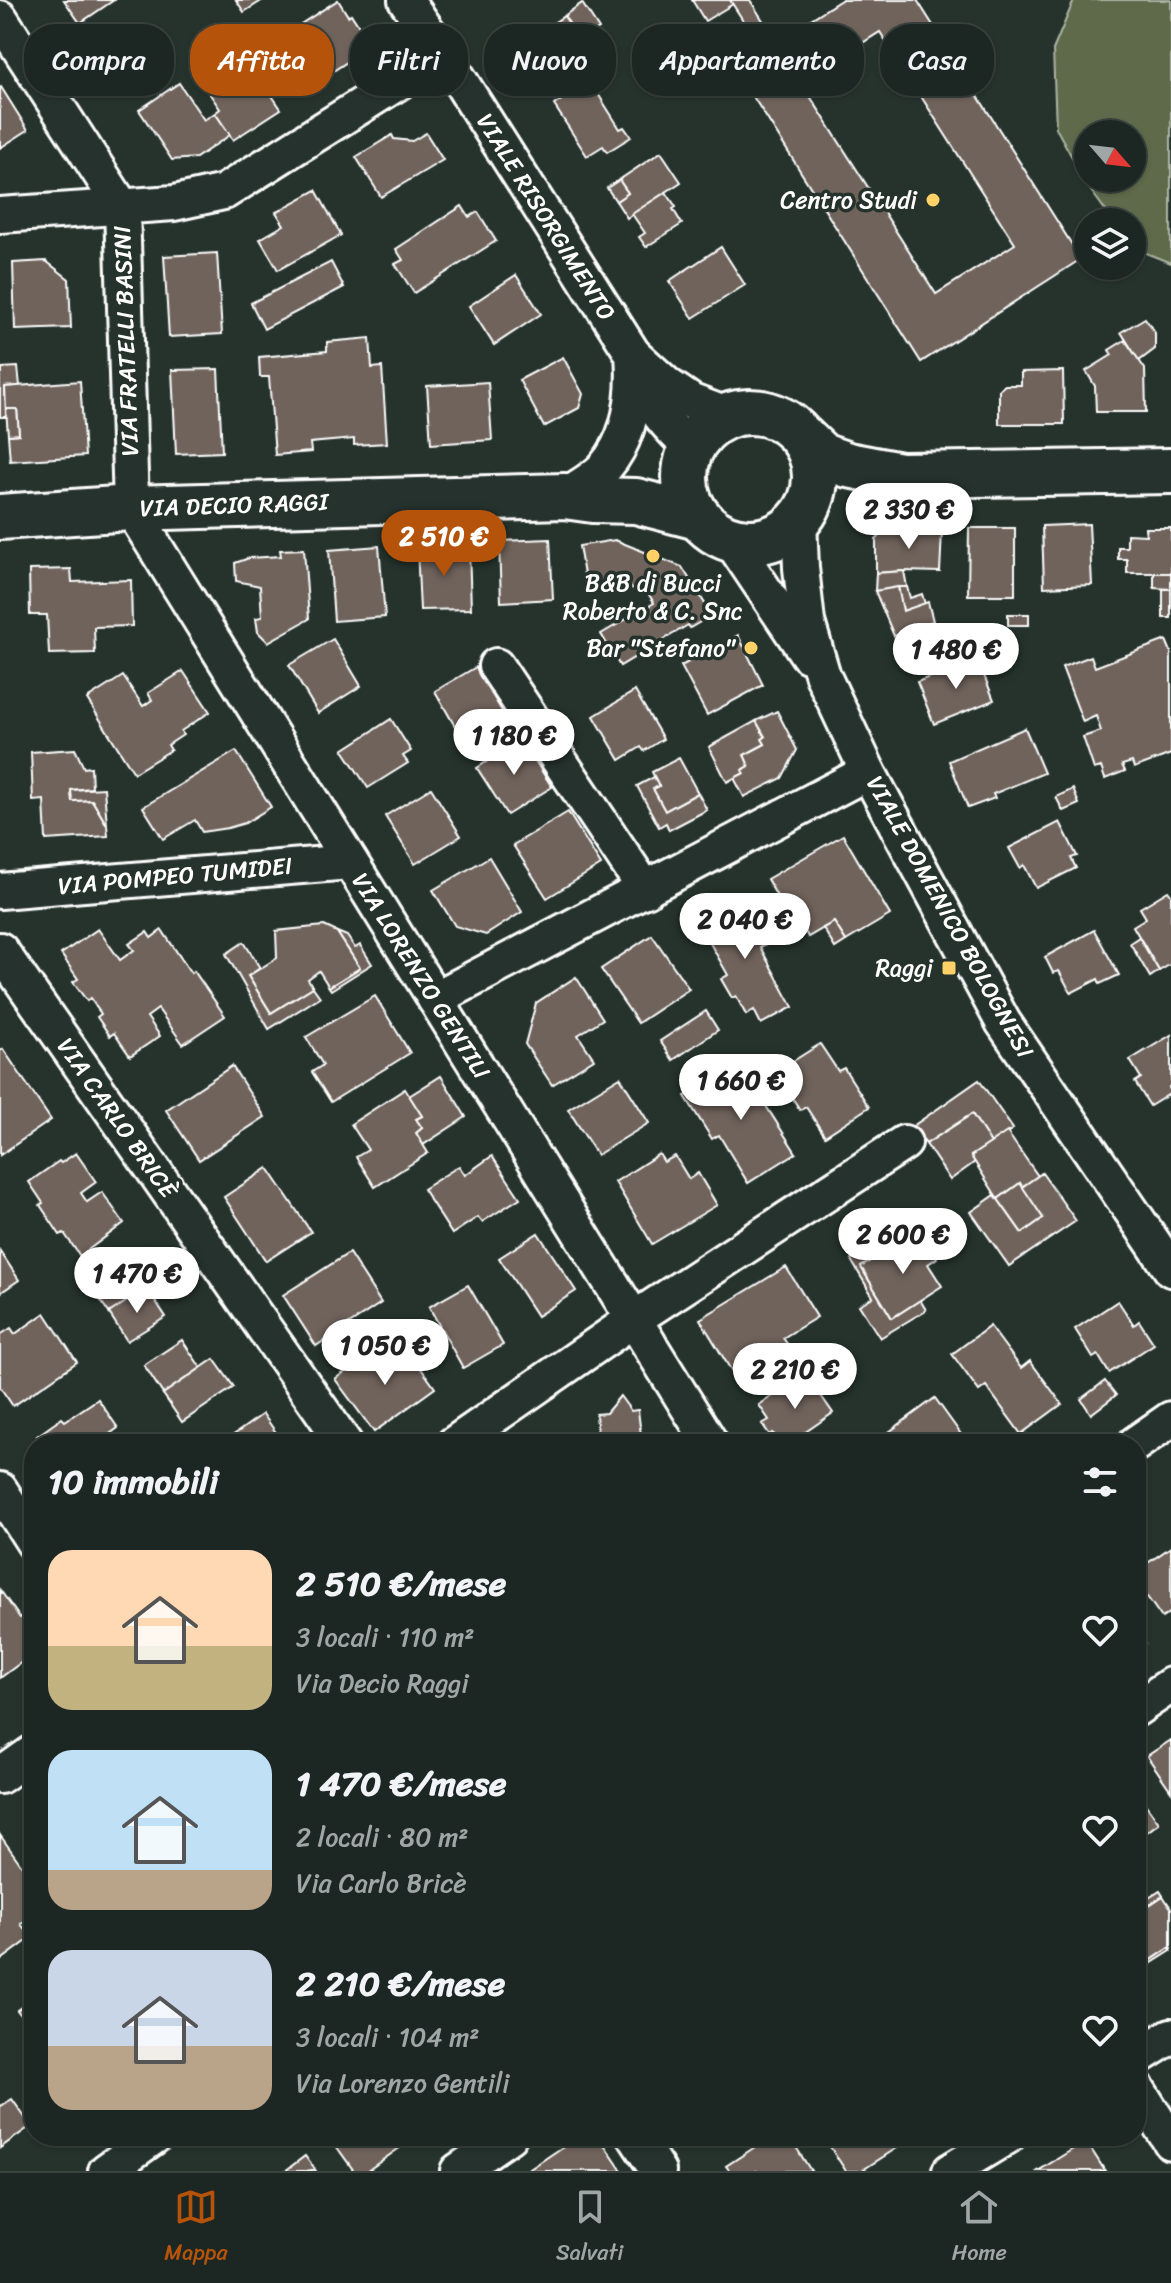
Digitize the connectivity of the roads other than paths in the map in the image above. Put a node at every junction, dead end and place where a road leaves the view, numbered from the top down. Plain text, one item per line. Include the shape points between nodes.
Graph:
1 (420, 4) edge
2 (0, 18) edge
3 (429, 24) edge
4 (468, 93) edge
5 (376, 96) edge
6 (122, 207) junction
7 (0, 215) edge
8 (633, 354) junction
9 (729, 416) junction
10 (802, 437) junction
11 (689, 459) junction
12 (1171, 471) edge
13 (901, 475) junction
14 (565, 496) junction
15 (131, 508) junction
16 (0, 517) edge
17 (799, 520) junction
18 (714, 528) junction
19 (496, 666) dead end
20 (823, 676) junction
21 (868, 772) junction
22 (350, 862) junction
23 (646, 890) junction
24 (0, 891) edge
25 (0, 950) edge
26 (435, 999) junction
27 (904, 1143) dead end
28 (1171, 1269) edge
29 (634, 1319) junction
30 (1171, 1419) edge
31 (338, 1434) edge
32 (468, 1434) edge
33 (705, 1434) edge
34 (1146, 1436) edge
35 (0, 1490) edge
36 (24, 1527) edge
37 (1171, 1685) edge
38 (1146, 1702) edge
39 (24, 1759) edge
40 (0, 1776) edge
41 (1171, 2036) edge
42 (1146, 2052) edge
43 (1146, 2103) edge
44 (1171, 2142) edge
45 (141, 2146) edge
46 (494, 2146) edge
47 (642, 2146) edge
48 (991, 2146) edge
49 (106, 2171) edge
50 (458, 2171) edge
51 (658, 2171) edge
52 (950, 2171) edge

1 - 3 street, VIALE RISORGIMENTO
2 - 6 street, VIA FRATELLI BASINI
4 - 8 street, VIALE RISORGIMENTO
5 - 6 street via 224,192
6 - 7 street
6 - 15 street, VIA FRATELLI BASINI
8 - 9 street, VIALE RISORGIMENTO via 692,402
8 - 11 street, VIALE RISORGIMENTO via 653,407
8 - 14 street via 634,395 621,439 605,467
9 - 10 main road, VIA DECIO RAGGI via 769,415
9 - 11 main road via 707,429
10 - 13 main road, VIA DECIO RAGGI via 822,456
10 - 17 main road via 815,479 814,494
11 - 14 main road, VIA DECIO RAGGI via 637,480
11 - 18 main road via 690,502
12 - 13 main road, VIA DECIO RAGGI
13 - 17 main road, VIA DECIO RAGGI via 862,487
14 - 15 main road, VIA DECIO RAGGI
14 - 18 main road, VIA DECIO RAGGI via 636,501
15 - 16 main road, VIA DECIO RAGGI
15 - 22 street, VIA LORENZO GENTILI
17 - 18 main road, VIA DECIO RAGGI via 783,534 751,543
17 - 20 street, VIALE DOMENICO BOLOGNESI via 807,622
18 - 20 street, VIALE DOMENICO BOLOGNESI
19 - 23 street
20 - 21 street, VIALE DOMENICO BOLOGNESI
21 - 23 street
21 - 28 street, VIALE DOMENICO BOLOGNESI via 1003,1022
22 - 24 street, VIA POMPEO TUMIDEI
22 - 26 street, VIA LORENZO GENTILI
23 - 26 street
25 - 31 street, VIA CARLO BRICÈ
26 - 29 street, VIA LORENZO GENTILI
27 - 29 street
29 - 32 street
29 - 33 street, VIA LORENZO GENTILI
30 - 34 street
35 - 36 street
37 - 38 street
39 - 40 street
41 - 42 street
43 - 44 street
45 - 49 street
46 - 50 street
47 - 51 street
48 - 52 street

